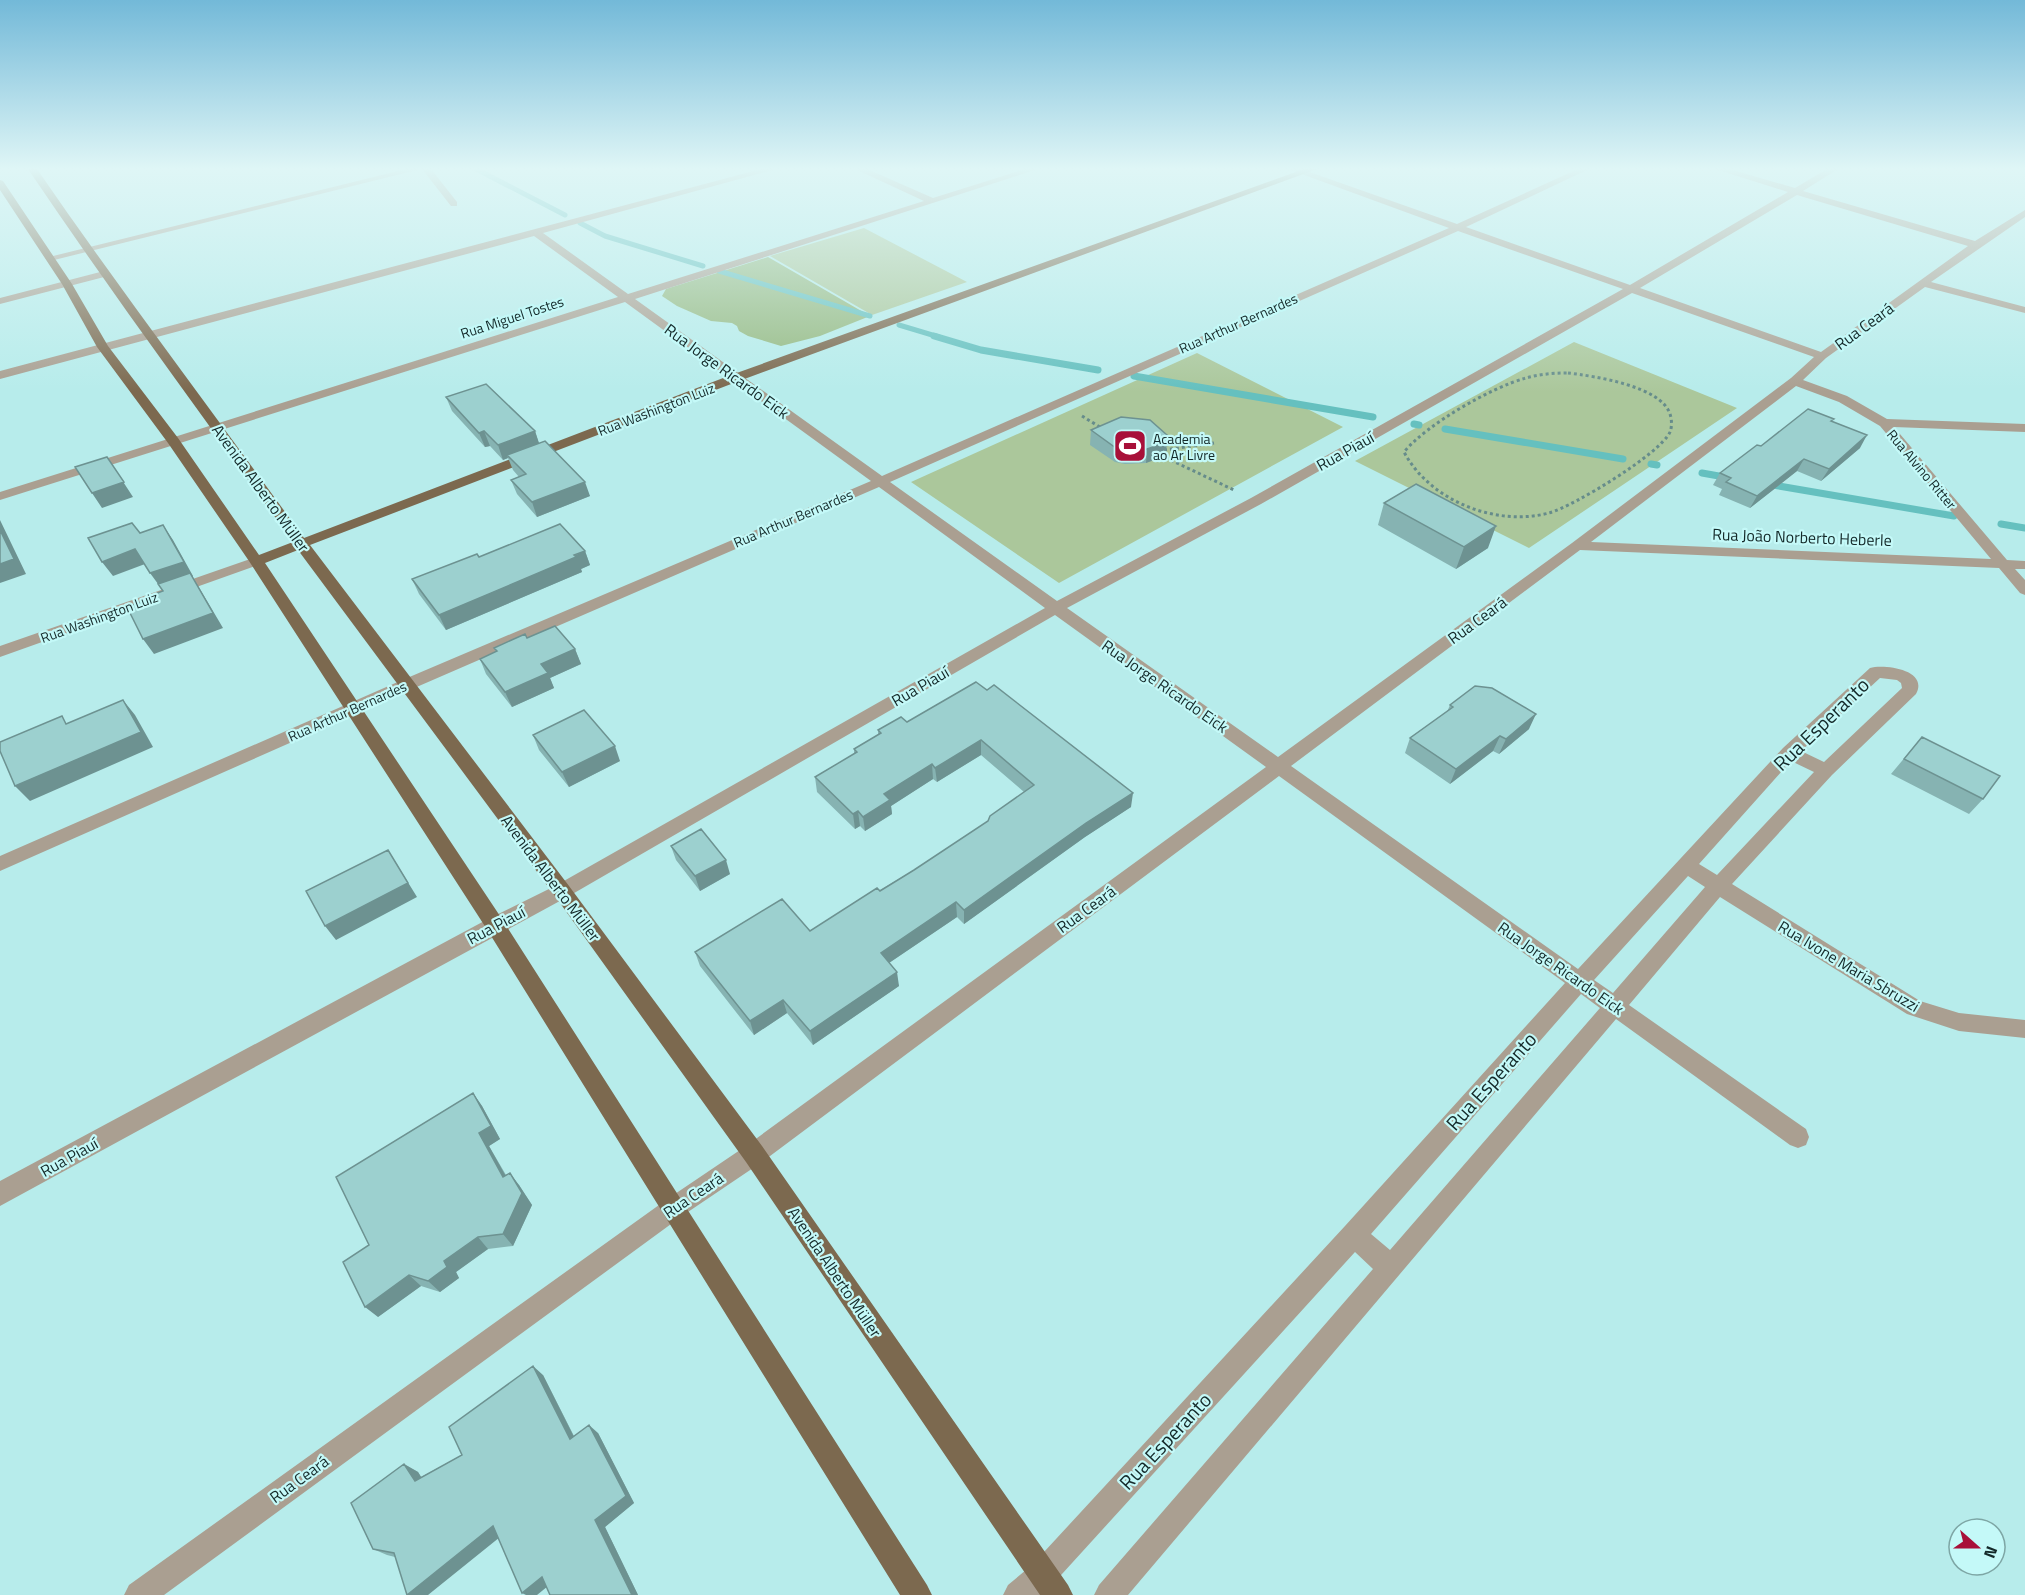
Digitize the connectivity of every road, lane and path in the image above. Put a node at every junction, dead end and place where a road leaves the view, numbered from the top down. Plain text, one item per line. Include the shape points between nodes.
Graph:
1 (40, 243) edge
2 (82, 243) edge
3 (109, 243) edge
4 (492, 243) edge
5 (551, 243) edge
6 (796, 243) edge
7 (1102, 243) edge
8 (1420, 243) edge
9 (1504, 243) edge
10 (1707, 243) edge
11 (1976, 244) edge
12 (86, 249) junction
13 (50, 258) junction
14 (104, 274) junction
15 (67, 284) junction
16 (1923, 284) junction
17 (1631, 289) junction
18 (625, 297) junction
19 (0, 301) edge
20 (2025, 310) edge
21 (151, 335) junction
22 (103, 347) junction
23 (1822, 356) junction
24 (0, 375) edge
25 (735, 378) junction
26 (1795, 381) junction
27 (1058, 402) junction
28 (1474, 402) joint
29 (1884, 423) junction
30 (217, 428) junction
31 (2025, 428) edge
32 (1111, 434) edge
33 (173, 441) junction
34 (1214, 443) dead end
35 (1162, 450) edge
36 (1160, 455) edge
37 (881, 481) junction
38 (0, 495) edge
39 (1256, 501) junction
40 (302, 545) junction
41 (1577, 546) junction
42 (256, 561) junction
43 (2003, 564) junction
44 (2025, 565) edge
45 (2025, 590) edge
46 (1056, 608) junction
47 (0, 652) edge
48 (406, 685) junction
49 (353, 708) junction
50 (1789, 752) junction
51 (1278, 766) junction
52 (1826, 771) junction
53 (0, 864) edge
54 (1687, 866) junction
55 (1718, 886) junction
56 (562, 891) junction
57 (495, 925) junction
58 (1580, 981) junction
59 (1615, 1006) junction
60 (2025, 1029) edge
61 (1798, 1137) dead end
62 (754, 1154) junction
63 (0, 1194) edge
64 (674, 1208) junction
65 (1354, 1235) junction
66 (1390, 1267) junction
67 (1050, 1585) edge
68 (139, 1595) edge
69 (917, 1595) edge
70 (1018, 1595) edge
71 (1109, 1595) edge

1 - 13 main road
2 - 12 main road, Avenida Alberto Müller
3 - 12 street
4 - 21 street
5 - 18 street, Rua Jorge Ricardo Eick
6 - 18 street, Rua Miguel Tostes
7 - 25 main road, Rua Washington Luiz
8 - 27 street, Rua Arthur Bernardes
9 - 17 street
10 - 17 street, Rua Piauí
11 - 16 street, Rua Ceará
12 - 13 street
12 - 14 main road, Avenida Alberto Müller
13 - 15 main road
14 - 15 street
14 - 21 main road, Avenida Alberto Müller
15 - 19 street
15 - 22 main road
16 - 20 street
16 - 23 street, Rua Ceará
17 - 23 street
17 - 39 street, Rua Piauí
18 - 25 street, Rua Jorge Ricardo Eick
18 - 30 street, Rua Miguel Tostes
21 - 22 street
21 - 30 main road, Avenida Alberto Müller
22 - 24 street
22 - 33 main road
23 - 26 street, Rua Ceará
25 - 37 street, Rua Jorge Ricardo Eick
25 - 40 main road, Rua Washington Luiz
26 - 29 street, Rua Alvino Ritter via 1843,399
26 - 41 street, Rua Ceará
27 - 32 path
27 - 37 street, Rua Arthur Bernardes
28 - 28 path via 1539,374 1582,374 1634,387 1657,399 1671,414 1672,425 1669,436 1645,456 1574,501 1550,513 1515,517 1457,502 1422,481 1406,460 1407,446 1421,434
29 - 31 street
29 - 43 street, Rua Alvino Ritter
30 - 33 street, Rua Miguel Tostes
30 - 40 main road, Avenida Alberto Müller
33 - 38 street, Rua Miguel Tostes
33 - 42 main road
34 - 35 path
36 - 39 path
37 - 46 street, Rua Jorge Ricardo Eick
37 - 48 street, Rua Arthur Bernardes
39 - 46 street, Rua Piauí
40 - 42 main road, Rua Washington Luiz
40 - 48 main road, Avenida Alberto Müller
41 - 43 street, Rua João Norberto Heberle
41 - 51 street, Rua Ceará
42 - 47 street, Rua Washington Luiz
42 - 49 main road
43 - 44 street, Rua João Norberto Heberle
43 - 45 street, Rua Alvino Ritter
46 - 51 street, Rua Jorge Ricardo Eick
46 - 56 street, Rua Piauí
48 - 49 street, Rua Arthur Bernardes
48 - 56 main road, Avenida Alberto Müller
49 - 53 street, Rua Arthur Bernardes
49 - 57 main road
50 - 52 street
50 - 52 street, Rua Esperanto via 1876,672 1901,675 1909,681 1910,690
50 - 54 street, Rua Esperanto
51 - 58 street, Rua Jorge Ricardo Eick
51 - 62 street, Rua Ceará
52 - 55 street, Rua Esperanto
54 - 55 street, Rua Ivone Maria Sbruzzi
54 - 58 street, Rua Esperanto
55 - 59 street, Rua Esperanto
55 - 60 street, Rua Ivone Maria Sbruzzi via 1914,1008 1959,1022
56 - 57 street, Rua Piauí
56 - 62 main road, Avenida Alberto Müller
57 - 63 street, Rua Piauí
57 - 64 main road
58 - 59 street, Rua Jorge Ricardo Eick
58 - 65 street, Rua Esperanto
59 - 61 street, Rua Jorge Ricardo Eick
59 - 66 street, Rua Esperanto
62 - 64 street, Rua Ceará
62 - 67 main road, Avenida Alberto Müller
64 - 68 street, Rua Ceará
64 - 69 main road
65 - 66 street
65 - 67 street, Rua Esperanto
66 - 71 street, Rua Esperanto
67 - 70 street, Rua Esperanto

